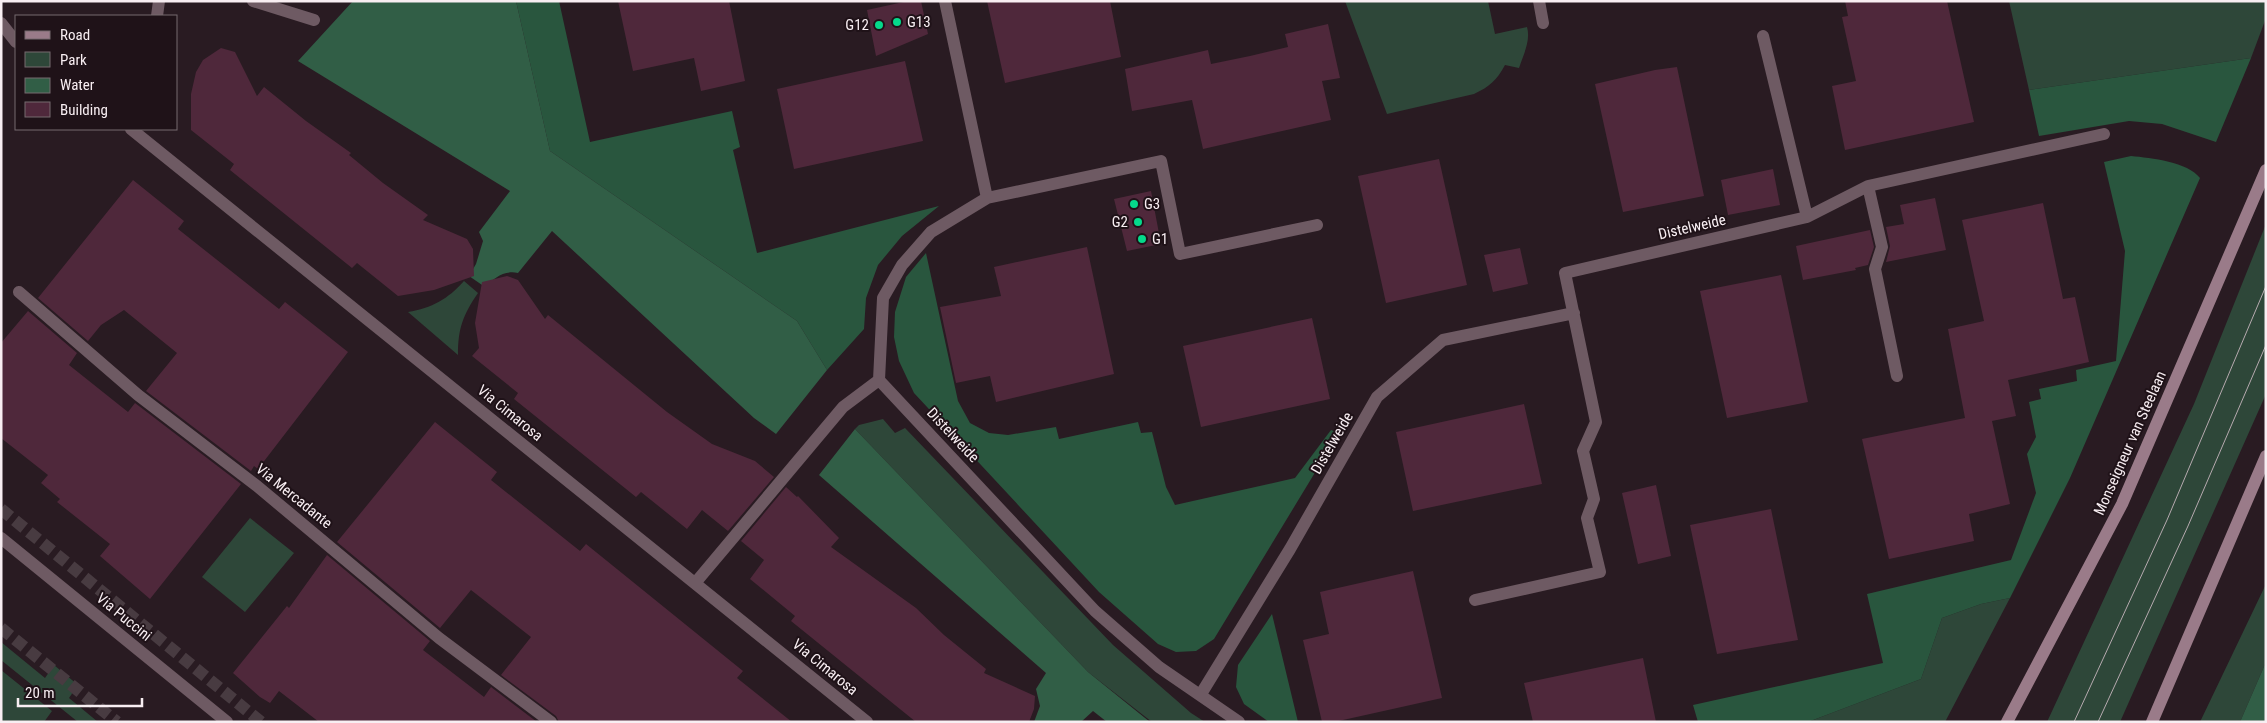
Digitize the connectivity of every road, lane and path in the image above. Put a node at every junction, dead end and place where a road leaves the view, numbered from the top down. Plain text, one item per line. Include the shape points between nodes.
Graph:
1 (160, 1) edge
2 (253, 1) edge
3 (945, 1) edge
4 (1539, 1) edge
5 (157, 15) edge
6 (314, 20) dead end
7 (1, 23) edge
8 (1543, 23) dead end
9 (1763, 36) dead end
10 (15, 41) edge
11 (133, 130) edge
12 (2104, 134) dead end
13 (2266, 170) edge
14 (1868, 186) junction
15 (988, 198) junction
16 (1807, 217) junction
17 (1317, 225) dead end
18 (19, 292) dead end
19 (1574, 313) junction
20 (1897, 376) dead end
21 (879, 380) junction
22 (2266, 456) edge
23 (1, 538) edge
24 (696, 582) junction
25 (1475, 600) dead end
26 (1201, 694) junction
27 (227, 722) edge
28 (551, 722) edge
29 (867, 722) edge
30 (1239, 722) edge
31 (2007, 722) edge
32 (2152, 722) edge

1 - 5 street
2 - 6 street
3 - 15 street
4 - 8 street
7 - 10 street
9 - 16 street
11 - 24 street, Via Cimarosa
12 - 14 street, Distelweide
13 - 31 main road, Monseigneur van Steelaan via 2122,504
14 - 16 street, Distelweide
14 - 20 street via 1882,247 1875,269
15 - 17 street via 1161,161 1180,254
15 - 21 street via 932,232 902,265 883,298
16 - 19 street, Distelweide via 1565,273
18 - 28 street, Via Mercadante via 138,395 257,486 439,638
19 - 25 street, Distelweide via 1596,422 1584,451 1594,499 1587,518 1600,572
19 - 26 street, Distelweide via 1443,340 1378,397
21 - 24 street via 844,407
21 - 26 street, Distelweide via 1095,611 1159,667
22 - 32 main road
23 - 27 street, Via Puccini
24 - 29 street, Via Cimarosa
26 - 30 street, Distelweide

